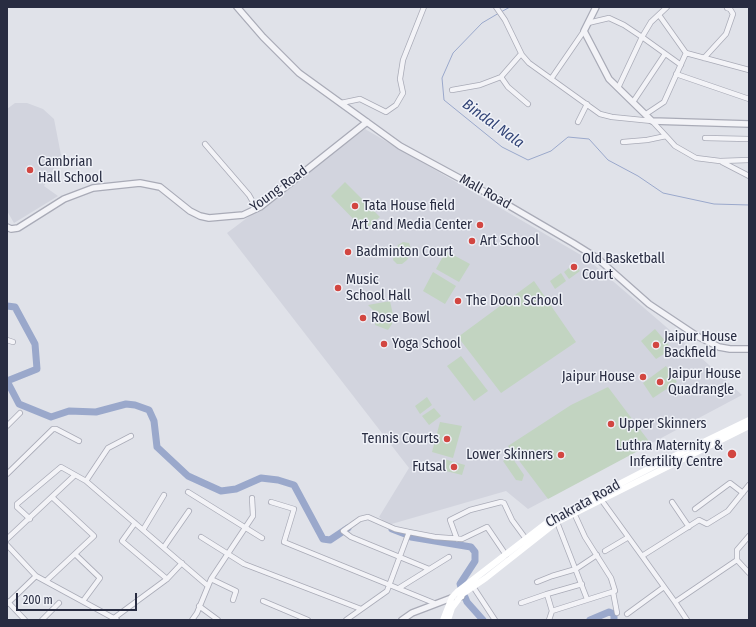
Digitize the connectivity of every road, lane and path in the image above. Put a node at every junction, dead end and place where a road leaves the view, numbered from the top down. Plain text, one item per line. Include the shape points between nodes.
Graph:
1 (237, 7) edge
2 (424, 7) edge
3 (496, 7) edge
4 (596, 7) edge
5 (667, 7) edge
6 (727, 7) edge
7 (659, 15) junction
8 (588, 22) junction
9 (584, 31) junction
10 (642, 37) junction
11 (686, 53) junction
12 (521, 54) junction
13 (665, 54) junction
14 (704, 58) junction
15 (681, 65) junction
16 (749, 70) edge
17 (676, 74) junction
18 (501, 76) junction
19 (551, 79) junction
20 (618, 88) junction
21 (452, 90) dead end
22 (749, 99) edge
23 (633, 102) junction
24 (341, 103) junction
25 (528, 104) dead end
26 (587, 104) junction
27 (646, 114) junction
28 (652, 121) junction
29 (367, 122) junction
30 (578, 122) dead end
31 (749, 124) edge
32 (666, 136) junction
33 (705, 138) dead end
34 (749, 139) edge
35 (623, 142) dead end
36 (205, 144) dead end
37 (749, 160) edge
38 (720, 161) junction
39 (749, 176) edge
40 (257, 209) junction
41 (7, 227) edge
42 (7, 340) edge
43 (13, 342) dead end
44 (749, 349) edge
45 (20, 413) dead end
46 (749, 420) edge
47 (7, 426) edge
48 (749, 426) edge
49 (131, 436) dead end
50 (79, 441) dead end
51 (7, 474) edge
52 (75, 475) junction
53 (86, 481) junction
54 (749, 484) edge
55 (188, 492) dead end
56 (743, 493) junction
57 (164, 495) dead end
58 (52, 497) junction
59 (599, 497) junction
60 (252, 498) dead end
61 (271, 502) dead end
62 (672, 502) dead end
63 (695, 509) dead end
64 (188, 511) dead end
65 (574, 513) junction
66 (30, 518) junction
67 (557, 522) junction
68 (136, 523) junction
69 (689, 527) junction
70 (244, 528) junction
71 (144, 530) junction
72 (409, 532) junction
73 (749, 536) edge
74 (201, 537) dead end
75 (262, 538) dead end
76 (627, 538) junction
77 (7, 539) edge
78 (457, 539) junction
79 (526, 539) junction
80 (7, 546) edge
81 (164, 547) junction
82 (12, 551) junction
83 (604, 551) dead end
84 (227, 553) junction
85 (75, 554) junction
86 (7, 555) edge
87 (506, 555) junction
88 (597, 555) junction
89 (642, 556) junction
90 (400, 557) junction
91 (449, 557) dead end
92 (737, 560) junction
93 (182, 562) junction
94 (429, 569) junction
95 (576, 570) junction
96 (749, 573) edge
97 (36, 576) junction
98 (167, 579) junction
99 (211, 579) junction
100 (46, 581) junction
101 (538, 582) dead end
102 (389, 584) junction
103 (472, 584) junction
104 (582, 584) junction
105 (208, 586) junction
106 (664, 587) junction
107 (399, 588) junction
108 (613, 592) junction
109 (547, 594) junction
110 (461, 596) junction
111 (452, 597) junction
112 (587, 599) junction
113 (233, 600) dead end
114 (83, 601) junction
115 (263, 601) dead end
116 (8, 602) edge
117 (675, 602) junction
118 (59, 603) dead end
119 (434, 603) junction
120 (521, 603) dead end
121 (200, 606) junction
122 (361, 609) junction
123 (552, 611) junction
124 (617, 613) dead end
125 (627, 614) dead end
126 (115, 619) edge
127 (25, 620) edge
128 (42, 620) edge
129 (192, 620) edge
130 (218, 620) edge
131 (308, 620) edge
132 (346, 620) edge
133 (402, 620) edge
134 (443, 620) edge
135 (448, 620) edge
136 (495, 620) edge
137 (549, 620) edge
138 (687, 620) edge

1 - 24 street, Mall Road via 290,64
2 - 24 street via 401,66 403,93 396,105 386,112 360,99
3 - 12 street via 502,14
4 - 8 street
5 - 7 street
6 - 14 street via 733,14 724,38
7 - 10 street via 651,22
7 - 11 street
8 - 9 street
8 - 10 street via 609,18
9 - 19 street
9 - 20 street via 609,79
10 - 13 street
10 - 20 street
11 - 14 street
11 - 15 street
12 - 18 street
12 - 19 street
13 - 15 street
13 - 23 street
14 - 16 street
15 - 17 street
17 - 22 street
17 - 27 street via 664,102
18 - 21 street
18 - 25 street via 508,87
19 - 26 street
20 - 23 street
23 - 27 street
24 - 29 street, Mall Road
26 - 28 street via 608,117
26 - 30 street
27 - 28 street
28 - 31 street
28 - 32 street
29 - 40 street, Young Road
29 - 44 street, Mall Road via 400,146 496,198 597,258 649,304 697,336 719,347
32 - 35 street
32 - 38 street via 675,146 694,156
33 - 34 street
36 - 40 street
37 - 38 street
38 - 39 street
40 - 41 street, Young Road via 237,216 209,218 190,211 160,187 140,183 93,188 64,199 18,228
42 - 43 street
45 - 47 street
46 - 59 main road, Chakrata Road
48 - 59 main road, Chakrata Road
49 - 53 street via 108,448
50 - 51 street via 53,429
52 - 53 street
52 - 58 street
52 - 66 street via 59,467 17,504 16,507
53 - 68 street
54 - 56 street
55 - 70 street
56 - 63 street via 730,483
56 - 69 street via 723,514 707,524 700,520
57 - 71 street
58 - 66 street
58 - 85 street via 94,535
59 - 65 main road, Chakrata Road
59 - 76 street
59 - 79 main road, Chakrata Road via 553,518
60 - 70 street via 253,515
61 - 102 street via 294,509 284,542
62 - 69 street
64 - 81 street
65 - 67 main road, Chakrata Road
65 - 88 street
66 - 77 street
67 - 95 street
67 - 103 main road, Chakrata Road
68 - 71 street
68 - 98 street via 122,540
69 - 89 street
70 - 75 street
70 - 84 street
71 - 81 street
72 - 78 street via 435,538
72 - 90 street
72 - 90 street via 368,517 360,519 344,530 344,533 351,537
73 - 92 street via 737,550
74 - 84 street
76 - 83 street
76 - 89 street
78 - 79 street via 450,520 470,510 501,502
78 - 87 street via 466,538 487,527
79 - 87 main road, Chakrata Road
80 - 82 street
81 - 93 street
82 - 86 street
82 - 97 street
84 - 99 street
84 - 122 street via 244,564
85 - 100 street
85 - 114 street via 100,578
87 - 103 main road, Chakrata Road
88 - 95 street
88 - 108 street via 612,580 615,591
89 - 106 street
90 - 94 street
90 - 102 street
91 - 94 street
92 - 96 street
92 - 117 street
93 - 98 street
93 - 105 street
94 - 107 street
95 - 101 street
95 - 104 street
97 - 100 street
97 - 116 street
98 - 126 street
99 - 105 street
99 - 113 street via 236,591
100 - 114 street
102 - 107 street
102 - 122 street via 387,591
103 - 110 main road, Chakrata Road
103 - 111 main road, Chakrata Road
103 - 136 street
104 - 109 street
104 - 112 street
105 - 121 street
106 - 117 street
106 - 125 street
107 - 119 street
108 - 112 street
108 - 124 street
109 - 120 street
109 - 123 street
110 - 111 street
110 - 135 main road, Chakrata Road via 452,608
111 - 119 street
111 - 134 main road, Chakrata Road
112 - 123 street
114 - 126 street
115 - 131 street
116 - 127 street
117 - 138 street
118 - 128 street
119 - 133 street
121 - 129 street
121 - 130 street
122 - 132 street
123 - 137 street

